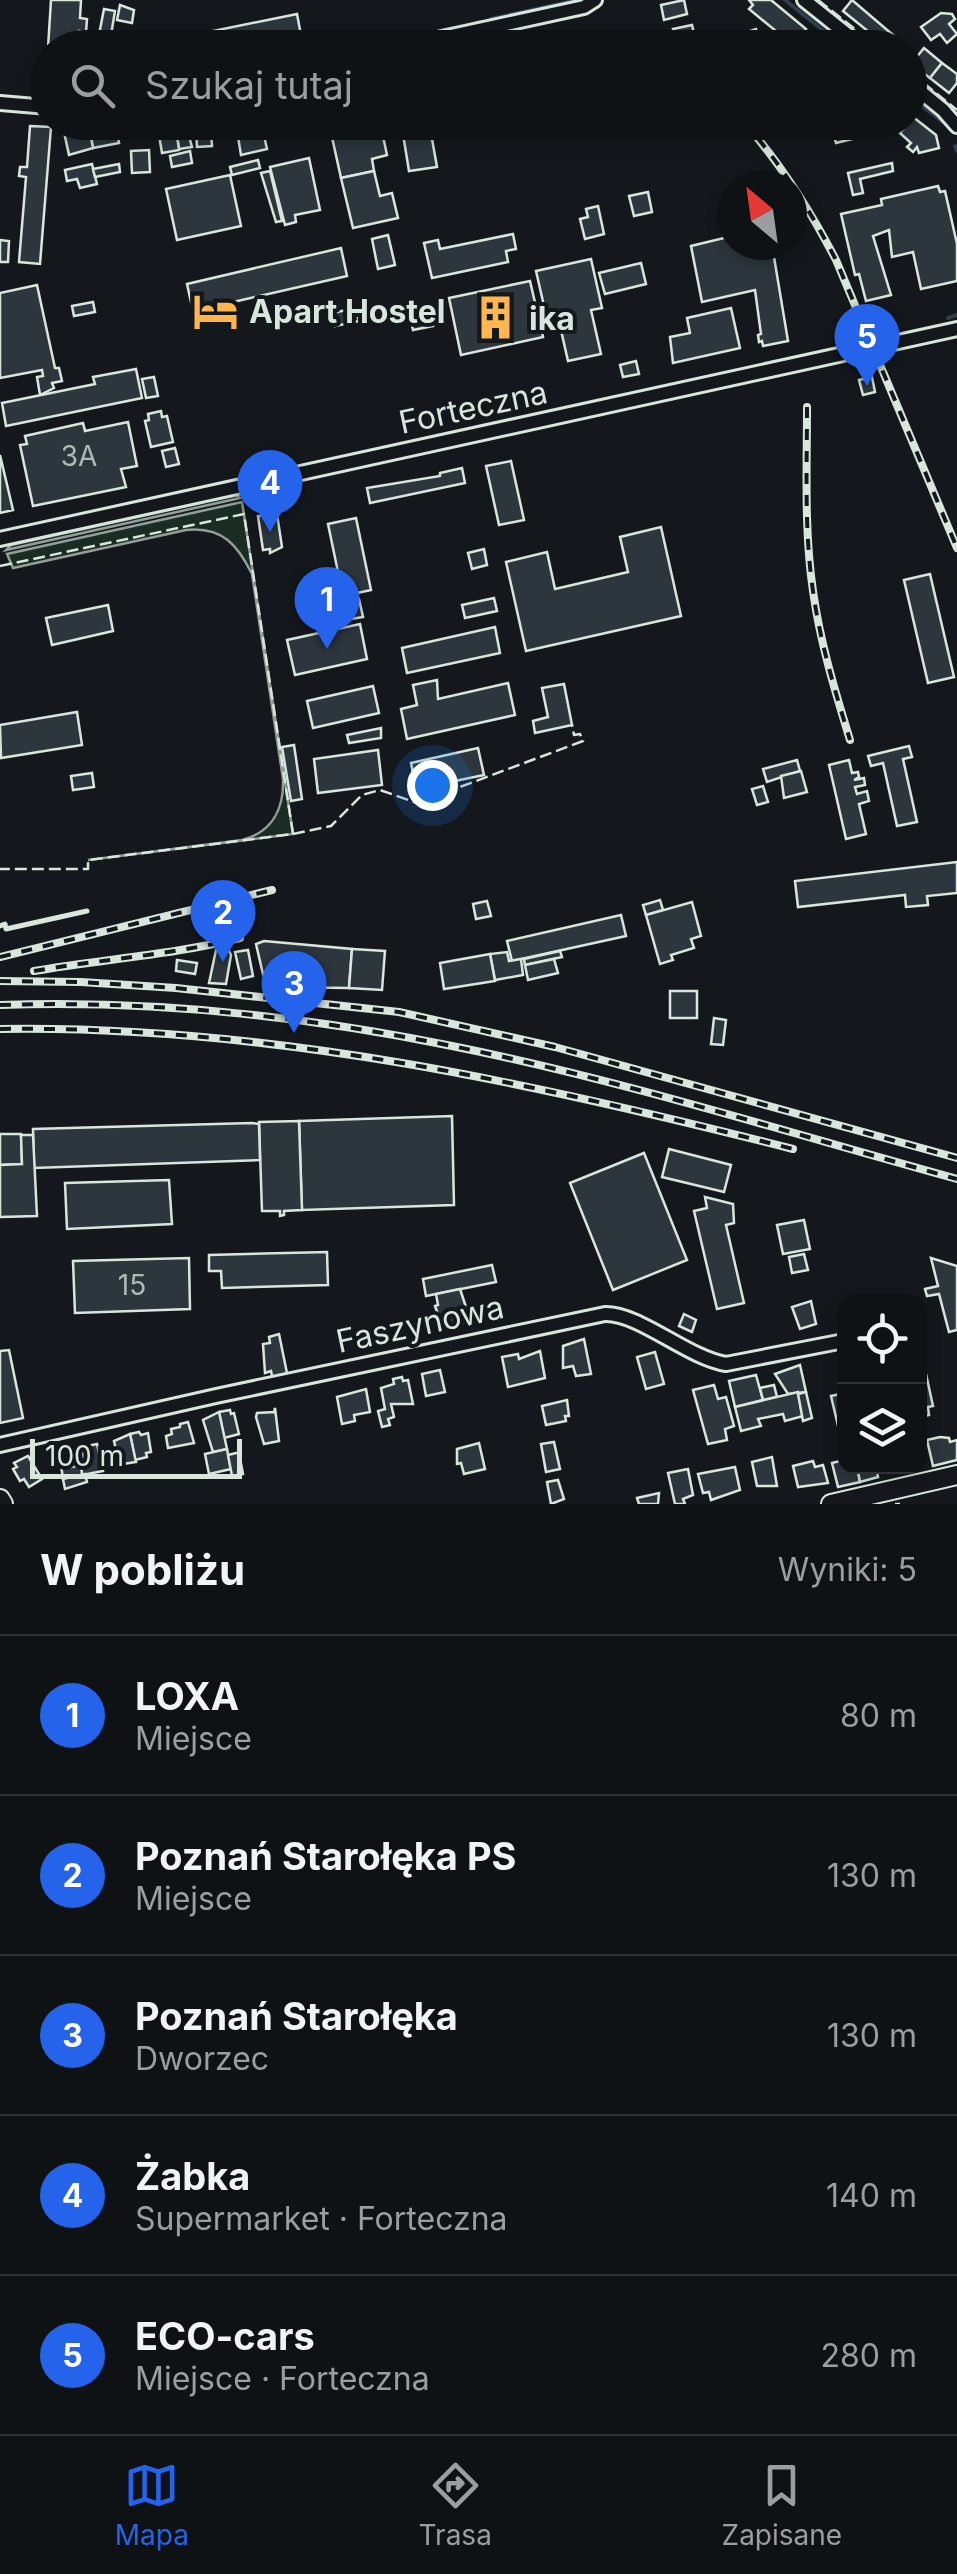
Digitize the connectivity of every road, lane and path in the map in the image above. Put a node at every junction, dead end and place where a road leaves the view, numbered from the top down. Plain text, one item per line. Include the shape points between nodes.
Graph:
1 (595, 0) edge
2 (804, 0) edge
3 (479, 30) edge
4 (842, 30) edge
5 (927, 97) edge
6 (0, 103) edge
7 (30, 106) edge
8 (957, 126) edge
9 (957, 329) edge
10 (0, 539) edge
11 (837, 1342) edge
12 (0, 1445) edge
13 (957, 1475) edge
14 (831, 1504) edge

1 - 3 street
2 - 4 street
5 - 8 street
6 - 7 street
9 - 10 street, Forteczna
11 - 12 street, Faszynowa via 726,1364 605,1314
13 - 14 street

